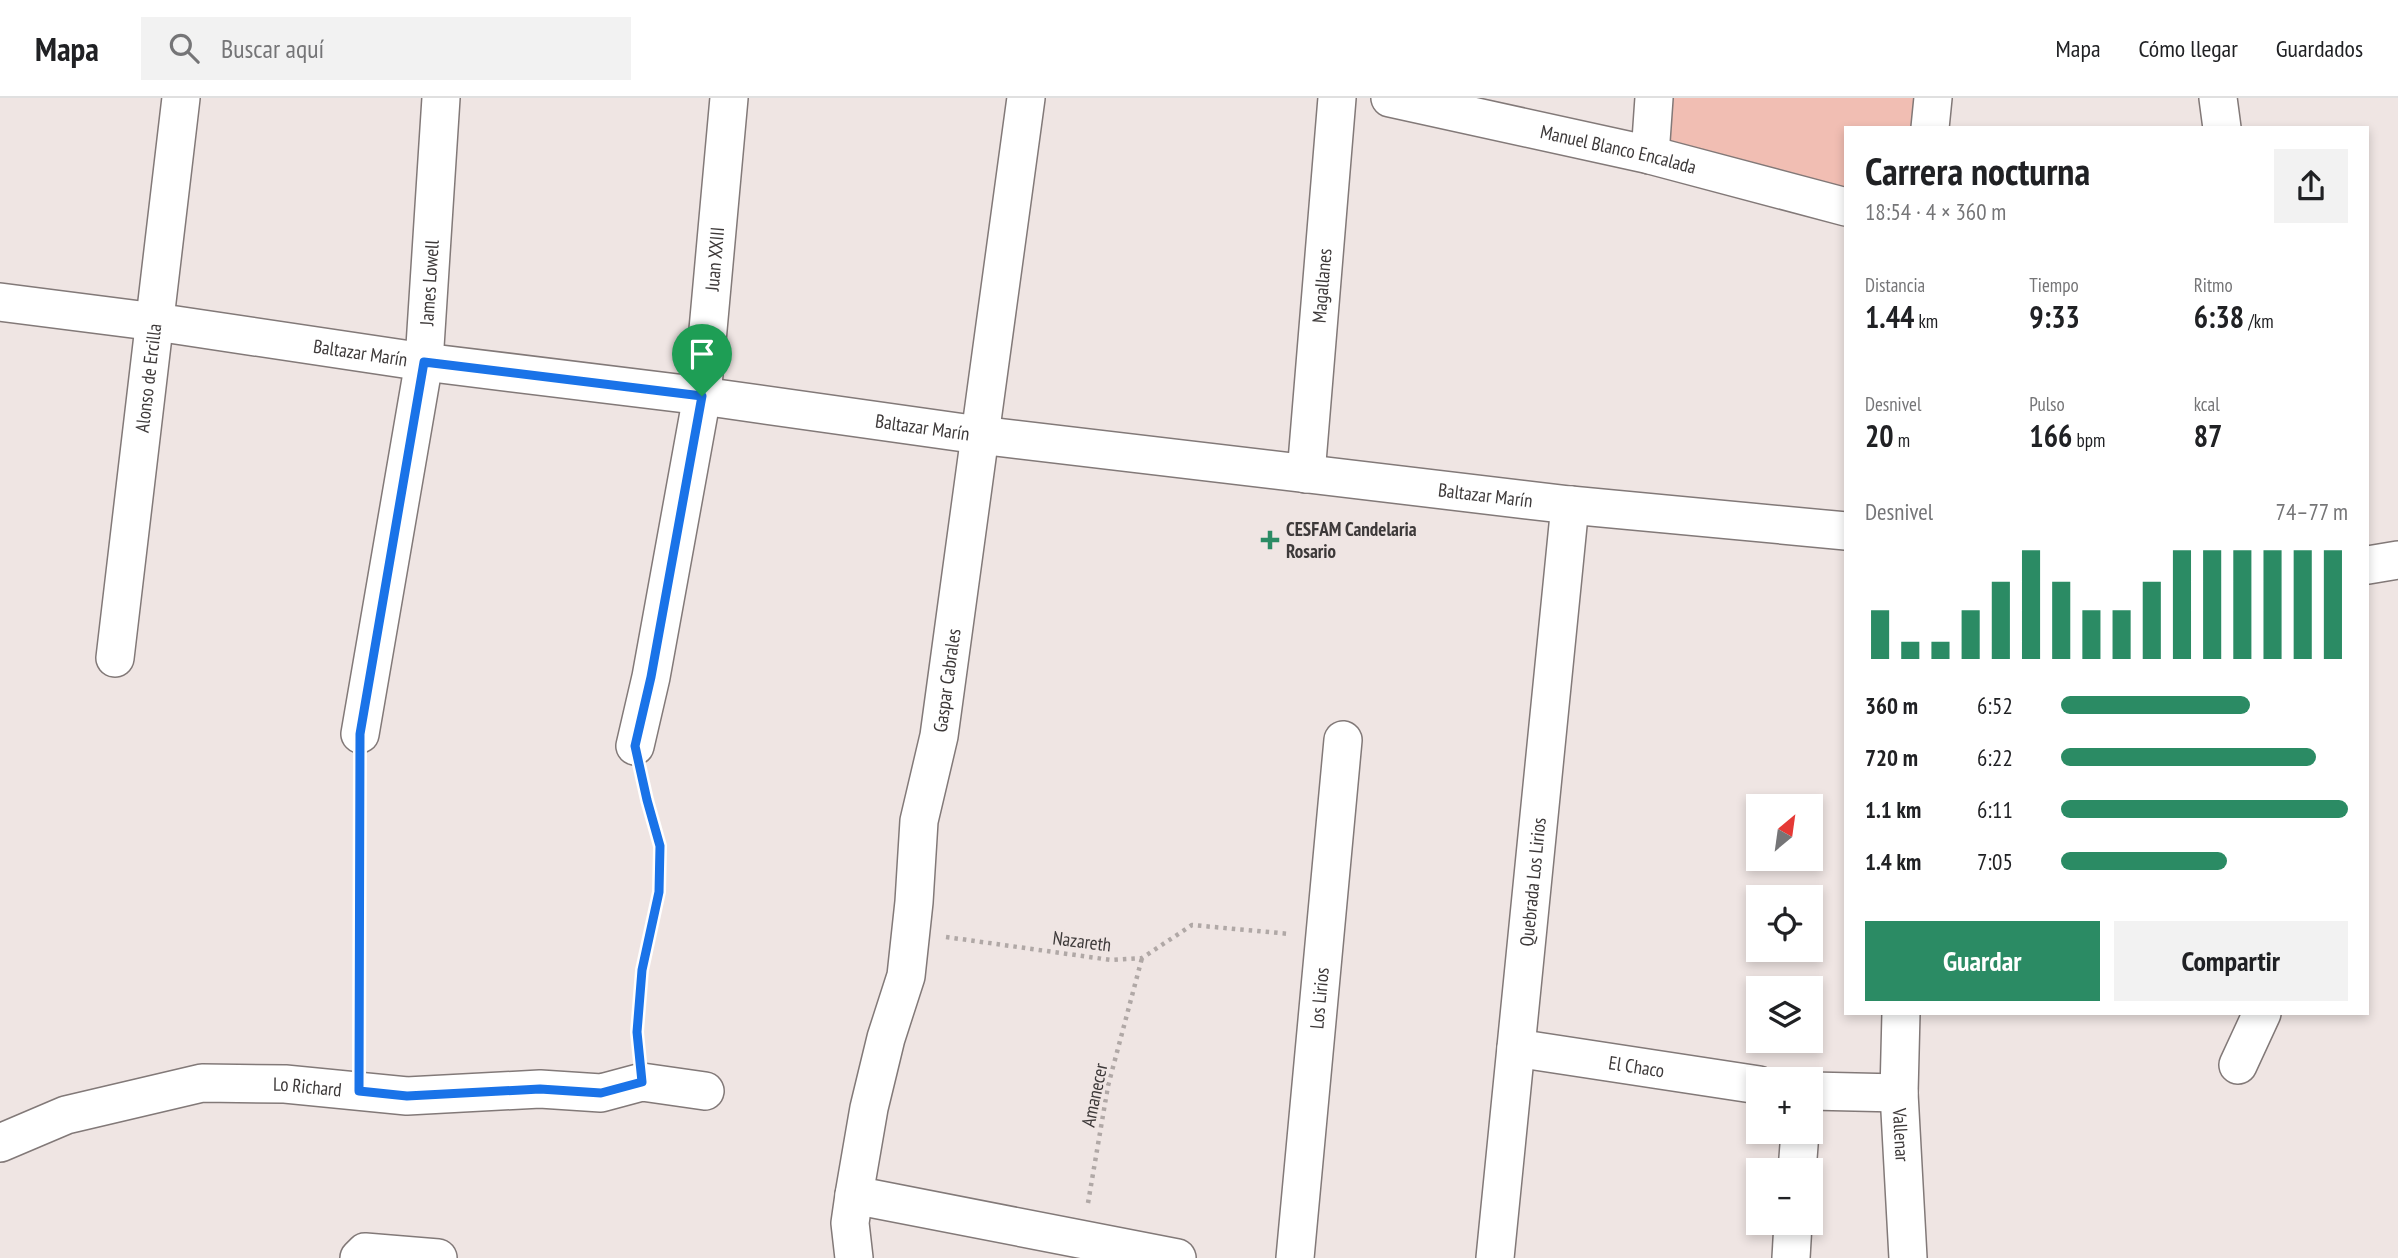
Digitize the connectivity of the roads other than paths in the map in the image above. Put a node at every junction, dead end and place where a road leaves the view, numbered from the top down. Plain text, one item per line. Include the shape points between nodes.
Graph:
1 (181, 98) edge
2 (442, 98) edge
3 (729, 98) edge
4 (1026, 98) edge
5 (1337, 98) edge
6 (1390, 98) edge
7 (1654, 98) edge
8 (1933, 98) edge
9 (2218, 98) edge
10 (1930, 126) edge
11 (2222, 126) edge
12 (1650, 155) junction
13 (1844, 206) edge
14 (0, 302) edge
15 (156, 322) junction
16 (424, 362) junction
17 (702, 396) junction
18 (979, 435) junction
19 (1306, 474) junction
20 (1570, 505) junction
21 (1844, 531) edge
22 (2398, 559) edge
23 (2369, 565) edge
24 (115, 658) dead end
25 (360, 734) road end
26 (1343, 740) dead end
27 (635, 746) road end
28 (1900, 1015) edge
29 (2261, 1015) edge
30 (1516, 1048) junction
31 (2238, 1065) dead end
32 (1746, 1083) edge
33 (705, 1091) dead end
34 (1823, 1091) edge
35 (1899, 1093) junction
36 (0, 1143) edge
37 (853, 1195) junction
38 (1792, 1235) edge
39 (359, 1258) edge
40 (438, 1258) edge
41 (854, 1258) edge
42 (1177, 1258) edge
43 (1295, 1258) edge
44 (1495, 1258) edge
45 (1791, 1258) edge
46 (1908, 1258) edge

1 - 15 street, Alonso de Ercilla
2 - 16 street, James Lowell
3 - 17 street, Juan XXIII
4 - 18 street, Gaspar Cabrales
5 - 19 street, Magallanes
6 - 12 street, Manuel Blanco Encalada
7 - 12 street
8 - 10 street
9 - 11 street
12 - 13 street, Manuel Blanco Encalada
14 - 15 street, Baltazar Marín
15 - 16 street, Baltazar Marín
15 - 24 street, Alonso de Ercilla
16 - 17 street, Baltazar Marín
16 - 25 street, James Lowell
17 - 18 street, Baltazar Marín
17 - 27 street, Juan XXIII
18 - 19 street, Baltazar Marín
18 - 37 street, Gaspar Cabrales via 939,736 919,821 906,976 886,1038
19 - 20 street, Baltazar Marín
20 - 21 street, Baltazar Marín
20 - 30 street, Quebrada Los Lirios
22 - 23 street
26 - 43 street, Los Lirios
28 - 35 street, Vallenar
29 - 31 street
30 - 32 street, El Chaco
30 - 44 street, Quebrada Los Lirios
33 - 36 street, Lo Richard via 642,1082 601,1093 540,1089 407,1096 285,1084 202,1083 66,1115
34 - 35 street
35 - 46 street, Vallenar
37 - 41 street, Gaspar Cabrales
37 - 42 street
38 - 45 street
39 - 40 street via 365,1252

